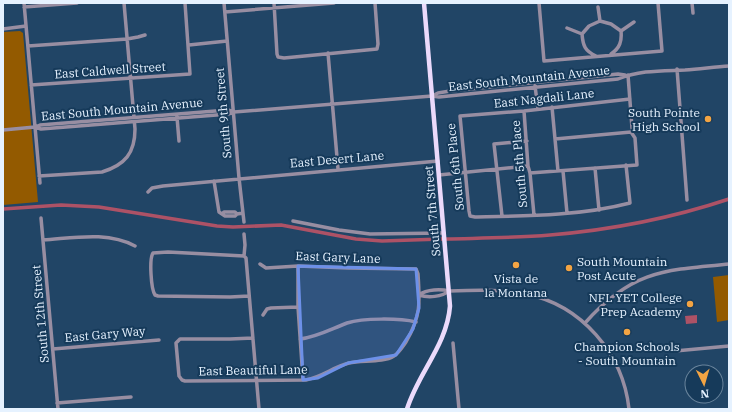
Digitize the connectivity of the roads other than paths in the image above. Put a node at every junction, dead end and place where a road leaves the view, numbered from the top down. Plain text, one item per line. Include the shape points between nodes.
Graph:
1 (77, 3) edge
2 (124, 3) edge
3 (185, 3) edge
4 (224, 3) edge
5 (274, 3) edge
6 (334, 3) edge
7 (375, 3) edge
8 (424, 3) edge
9 (539, 3) edge
10 (658, 3) edge
11 (692, 3) edge
12 (24, 5) edge
13 (598, 7) dead end
14 (274, 8) junction
15 (225, 12) junction
16 (693, 13) dead end
17 (600, 21) junction
18 (634, 22) dead end
19 (26, 26) junction
20 (567, 28) dead end
21 (3, 29) edge
22 (621, 31) junction
23 (145, 34) dead end
24 (582, 34) junction
25 (127, 38) junction
26 (227, 42) junction
27 (189, 45) junction
28 (28, 46) junction
29 (328, 54) junction
30 (608, 55) junction
31 (598, 56) junction
32 (729, 66) edge
33 (677, 69) junction
34 (628, 75) junction
35 (130, 78) junction
36 (31, 85) junction
37 (535, 85) junction
38 (432, 96) junction
39 (630, 99) junction
40 (332, 103) junction
41 (552, 107) junction
42 (538, 109) junction
43 (524, 110) junction
44 (234, 112) junction
45 (177, 116) junction
46 (460, 116) joint
47 (134, 119) junction
48 (35, 127) junction
49 (632, 128) dead end
50 (3, 130) edge
51 (555, 139) junction
52 (527, 141) junction
53 (179, 142) dead end
54 (438, 161) junction
55 (626, 165) junction
56 (528, 166) junction
57 (595, 168) junction
58 (338, 169) junction
59 (497, 169) junction
60 (563, 170) junction
61 (558, 171) junction
62 (465, 172) junction
63 (530, 173) junction
64 (439, 175) junction
65 (39, 176) junction
66 (238, 178) junction
67 (214, 181) junction
68 (40, 183) dead end
69 (148, 192) dead end
70 (687, 200) dead end
71 (599, 210) junction
72 (566, 213) junction
73 (243, 214) junction
74 (534, 215) junction
75 (502, 216) junction
76 (41, 218) dead end
77 (293, 221) dead end
78 (244, 222) dead end
79 (444, 232) junction
80 (244, 234) dead end
81 (43, 240) junction
82 (135, 246) dead end
83 (244, 256) junction
84 (260, 264) dead end
85 (729, 264) edge
86 (298, 266) junction
87 (430, 291) junction
88 (449, 291) junction
89 (419, 294) junction
90 (249, 296) junction
91 (431, 296) junction
92 (298, 307) junction
93 (263, 315) dead end
94 (416, 322) junction
95 (585, 323) junction
96 (253, 338) junction
97 (300, 339) junction
98 (159, 340) dead end
99 (453, 343) dead end
100 (729, 346) edge
101 (53, 349) junction
102 (675, 351) dead end
103 (256, 380) junction
104 (303, 380) junction
105 (131, 397) dead end
106 (57, 403) junction
107 (58, 409) edge
108 (259, 409) edge
109 (407, 409) edge
110 (460, 409) edge
111 (628, 409) edge

1 - 12 street
2 - 25 street
3 - 27 street
4 - 15 street, South 9th Street
5 - 14 street
6 - 14 street
7 - 29 street via 377,49
8 - 38 main road, South 7th Street
9 - 31 street via 544,61
10 - 30 street via 662,50
11 - 16 street
12 - 19 street
13 - 17 street
14 - 15 street
14 - 29 street via 278,57
15 - 26 street, South 9th Street
17 - 22 street via 611,24
17 - 24 street via 589,26
18 - 22 street
19 - 21 street
19 - 28 street
20 - 24 street
22 - 30 street via 622,39 619,46
23 - 25 street
24 - 31 street via 582,44
25 - 28 street
25 - 35 street
26 - 27 street
26 - 44 street, South 9th Street
27 - 35 street, East Caldwell Street via 190,74
28 - 36 street
29 - 40 street
30 - 31 street
32 - 33 street, East South Mountain Avenue
33 - 34 street, East South Mountain Avenue
33 - 70 street
34 - 37 street, East South Mountain Avenue via 618,79
34 - 39 street
35 - 36 street, East Caldwell Street
35 - 47 street
36 - 48 street
37 - 38 street, East South Mountain Avenue
37 - 42 street
38 - 40 street, East South Mountain Avenue
38 - 54 main road, South 7th Street
39 - 41 street, East Nagdali Lane
39 - 49 street
40 - 44 street, East South Mountain Avenue
40 - 58 street
41 - 42 street, East Nagdali Lane
41 - 51 street
42 - 43 street, East Nagdali Lane
43 - 46 street, East Nagdali Lane
43 - 52 street, South 5th Place
44 - 45 street, East South Mountain Avenue
44 - 66 street, South 9th Street
45 - 47 street, East South Mountain Avenue
45 - 53 street
46 - 62 street, South 6th Place
47 - 48 street, East South Mountain Avenue
47 - 65 street via 135,137 130,153 112,169 102,172
48 - 50 street, East South Mountain Avenue
48 - 65 street
51 - 55 street via 631,132 635,138 637,165
51 - 61 street
52 - 56 street, South 5th Place
52 - 59 street via 494,144
54 - 58 street, East Desert Lane
54 - 64 main road, South 7th Street
55 - 57 street
55 - 71 street via 630,203
56 - 59 street
56 - 63 street, South 5th Place
57 - 60 street
57 - 71 street
58 - 66 street, East Desert Lane
59 - 62 street
59 - 75 street
60 - 61 street
60 - 72 street
61 - 63 street
62 - 64 street
62 - 75 street, South 6th Place via 470,216
63 - 74 street, South 5th Place
64 - 79 main road, South 7th Street
65 - 68 street
66 - 67 street, East Desert Lane
66 - 73 street, South 9th Street
67 - 69 street, East Desert Lane via 163,186 152,188
67 - 73 street via 218,209 222,214
71 - 72 street
72 - 74 street
73 - 78 street, South 9th Street
74 - 75 street
76 - 81 street, South 12th Street
77 - 79 street via 370,234
79 - 88 main road, South 7th Street
80 - 83 street
81 - 82 street via 100,236 127,241
81 - 101 street, South 12th Street
83 - 90 street
83 - 90 street via 153,253 150,258 153,290 155,295
84 - 86 street, East Gary Lane via 266,268
85 - 95 street via 673,269 643,278 613,295
86 - 89 street, East Gary Lane via 416,269
86 - 92 street
87 - 88 street
87 - 89 street
87 - 91 street
88 - 91 street via 444,295
88 - 95 street via 504,291 526,294 547,300
88 - 109 main road, South 7th Street via 449,314 445,330
89 - 91 street via 424,297
89 - 94 street
90 - 96 street
92 - 93 street via 271,308
92 - 97 street
94 - 97 street via 396,319 353,322
94 - 104 street, East Beautiful Lane via 394,357 348,364 318,378
95 - 111 street via 598,336 615,362
96 - 103 street
96 - 103 street, East Beautiful Lane via 184,339 176,343 179,376 182,380
97 - 104 street
98 - 101 street, East Gary Way
99 - 110 street
100 - 102 street
101 - 106 street, South 12th Street
103 - 104 street, East Beautiful Lane
103 - 108 street
105 - 106 street
106 - 107 street, South 12th Street

